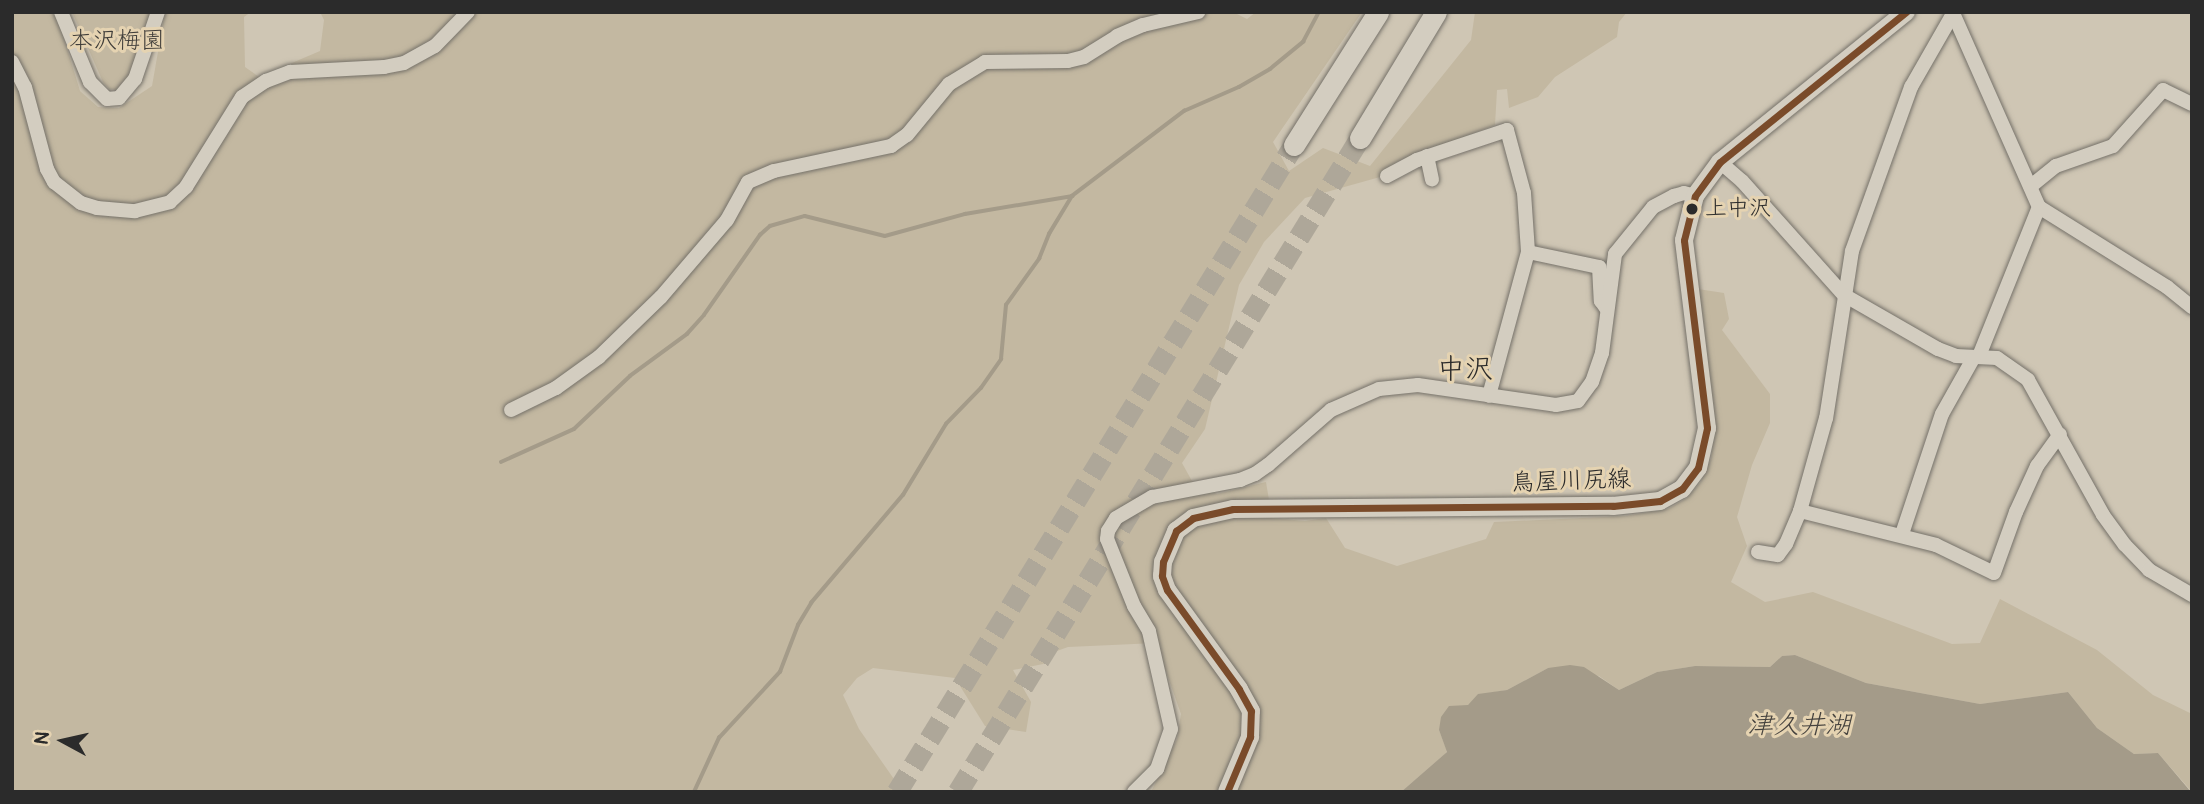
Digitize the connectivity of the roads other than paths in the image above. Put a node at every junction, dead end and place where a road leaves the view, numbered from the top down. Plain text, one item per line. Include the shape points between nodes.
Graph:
1 (61, 12) edge
2 (158, 12) edge
3 (468, 12) edge
4 (1198, 12) edge
5 (1378, 12) edge
6 (1436, 12) edge
7 (1906, 12) edge
8 (1954, 13) edge
9 (12, 62) edge
10 (2192, 104) edge
11 (1360, 138) tunnel mouth
12 (1294, 145) tunnel mouth
13 (1427, 156) junction
14 (1720, 162) junction
15 (1387, 176) dead end
16 (1432, 179) dead end
17 (2031, 186) junction
18 (1695, 196) junction
19 (2039, 207) junction
20 (1528, 252) junction
21 (1843, 295) junction
22 (2192, 307) edge
23 (1608, 312) junction
24 (1977, 356) junction
25 (1489, 397) junction
26 (511, 410) dead end
27 (2060, 434) junction
28 (1800, 511) junction
29 (1902, 534) junction
30 (1758, 552) dead end
31 (2192, 595) edge
32 (1134, 792) edge
33 (1227, 792) edge

1 - 2 street via 90,82 107,99 119,98 135,79
3 - 9 street via 449,34 404,63 302,70 266,81 242,97 186,187 170,202 135,211 81,203 54,182 25,87
4 - 26 street via 1143,25 1068,61 985,62 949,84 907,135 891,146 748,182 727,220 661,297 599,357 556,388
5 - 12 highway
6 - 11 highway
7 - 14 main road, 鳥屋川尻線
8 - 17 street
8 - 21 street via 1911,87 1852,251
10 - 17 street via 2163,90 2113,146 2056,166
13 - 15 street
13 - 16 street
13 - 20 street via 1507,130 1524,193
14 - 18 main road, 鳥屋川尻線
14 - 21 street
17 - 19 street
18 - 23 street via 1684,193 1663,201 1637,223 1614,258
18 - 33 main road, 鳥屋川尻線 via 1684,240 1706,439 1693,477 1670,497 1613,506 1233,509 1193,518 1176,531 1163,562 1167,590 1251,711 1250,737
19 - 22 street
19 - 24 street
20 - 23 street via 1599,267 1601,301
20 - 25 street
21 - 24 street via 1938,349 1956,356
21 - 28 street via 1826,418
23 - 25 street via 1602,353 1592,382 1578,401 1556,405
24 - 27 street via 1997,358 2028,380
24 - 29 street via 1942,414
25 - 32 street via 1418,385 1379,389 1331,411 1255,474 1152,497 1116,518 1107,539 1134,607 1149,631 1171,729 1157,769
27 - 29 street via 2037,466 1994,573
27 - 31 street via 2103,515 2125,545 2149,570
28 - 29 street
28 - 30 street via 1778,555

